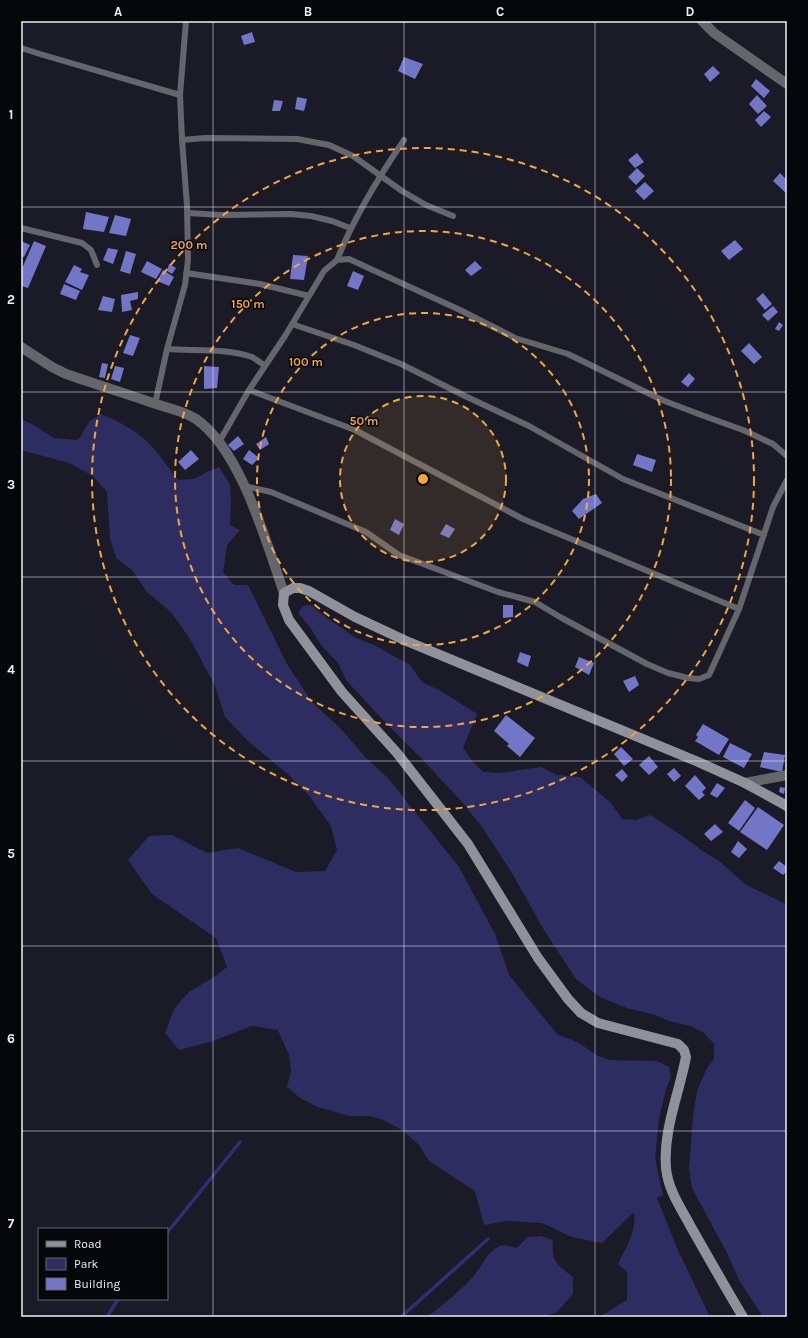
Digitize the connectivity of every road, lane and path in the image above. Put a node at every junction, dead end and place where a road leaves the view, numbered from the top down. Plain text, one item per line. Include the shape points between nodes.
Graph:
1 (186, 21) edge
2 (702, 21) edge
3 (21, 48) edge
4 (787, 84) edge
5 (180, 95) junction
6 (182, 140) junction
7 (404, 140) dead end
8 (380, 176) junction
9 (187, 213) junction
10 (453, 216) dead end
11 (21, 228) edge
12 (350, 228) junction
13 (337, 260) junction
14 (97, 265) dead end
15 (186, 273) junction
16 (309, 296) junction
17 (292, 324) junction
18 (21, 347) edge
19 (167, 349) junction
20 (265, 366) junction
21 (249, 390) junction
22 (155, 404) junction
23 (219, 442) junction
24 (787, 456) edge
25 (787, 480) edge
26 (244, 486) junction
27 (764, 535) junction
28 (284, 593) junction
29 (739, 609) junction
30 (787, 775) edge
31 (745, 783) junction
32 (787, 806) edge
33 (743, 1317) edge

1 - 5 lane
2 - 4 street via 714,33
3 - 5 lane
5 - 6 lane
6 - 8 lane via 297,138 329,145 353,156
6 - 9 lane
7 - 8 lane
8 - 10 lane via 426,205
8 - 12 lane
9 - 12 lane via 291,214 311,216
9 - 15 lane
11 - 14 lane via 82,243 91,250
12 - 13 lane
13 - 16 lane via 324,271
13 - 24 lane via 350,259 515,338 568,354 662,400 743,430 773,444
15 - 16 lane via 260,284
15 - 19 lane
16 - 17 lane
17 - 20 lane
17 - 27 lane via 401,364 529,426 623,479
18 - 22 street via 66,374
19 - 20 lane via 242,354 254,358
19 - 22 lane
20 - 21 lane
21 - 23 lane
21 - 29 lane via 354,430 523,519
22 - 23 street via 195,418
23 - 26 street
25 - 27 lane via 775,503
26 - 28 street via 254,507
26 - 29 lane via 271,492 366,532 399,555 498,592 535,602 647,664 688,678 699,679 709,675
27 - 29 lane
28 - 31 main road via 293,588 309,590 355,617 404,640
28 - 33 main road via 283,605 289,620 342,692 397,753 468,844 538,958 568,999 581,1012 598,1023 678,1044 684,1050 686,1058 671,1117 667,1146 666,1168 670,1189
30 - 31 street
31 - 32 main road

